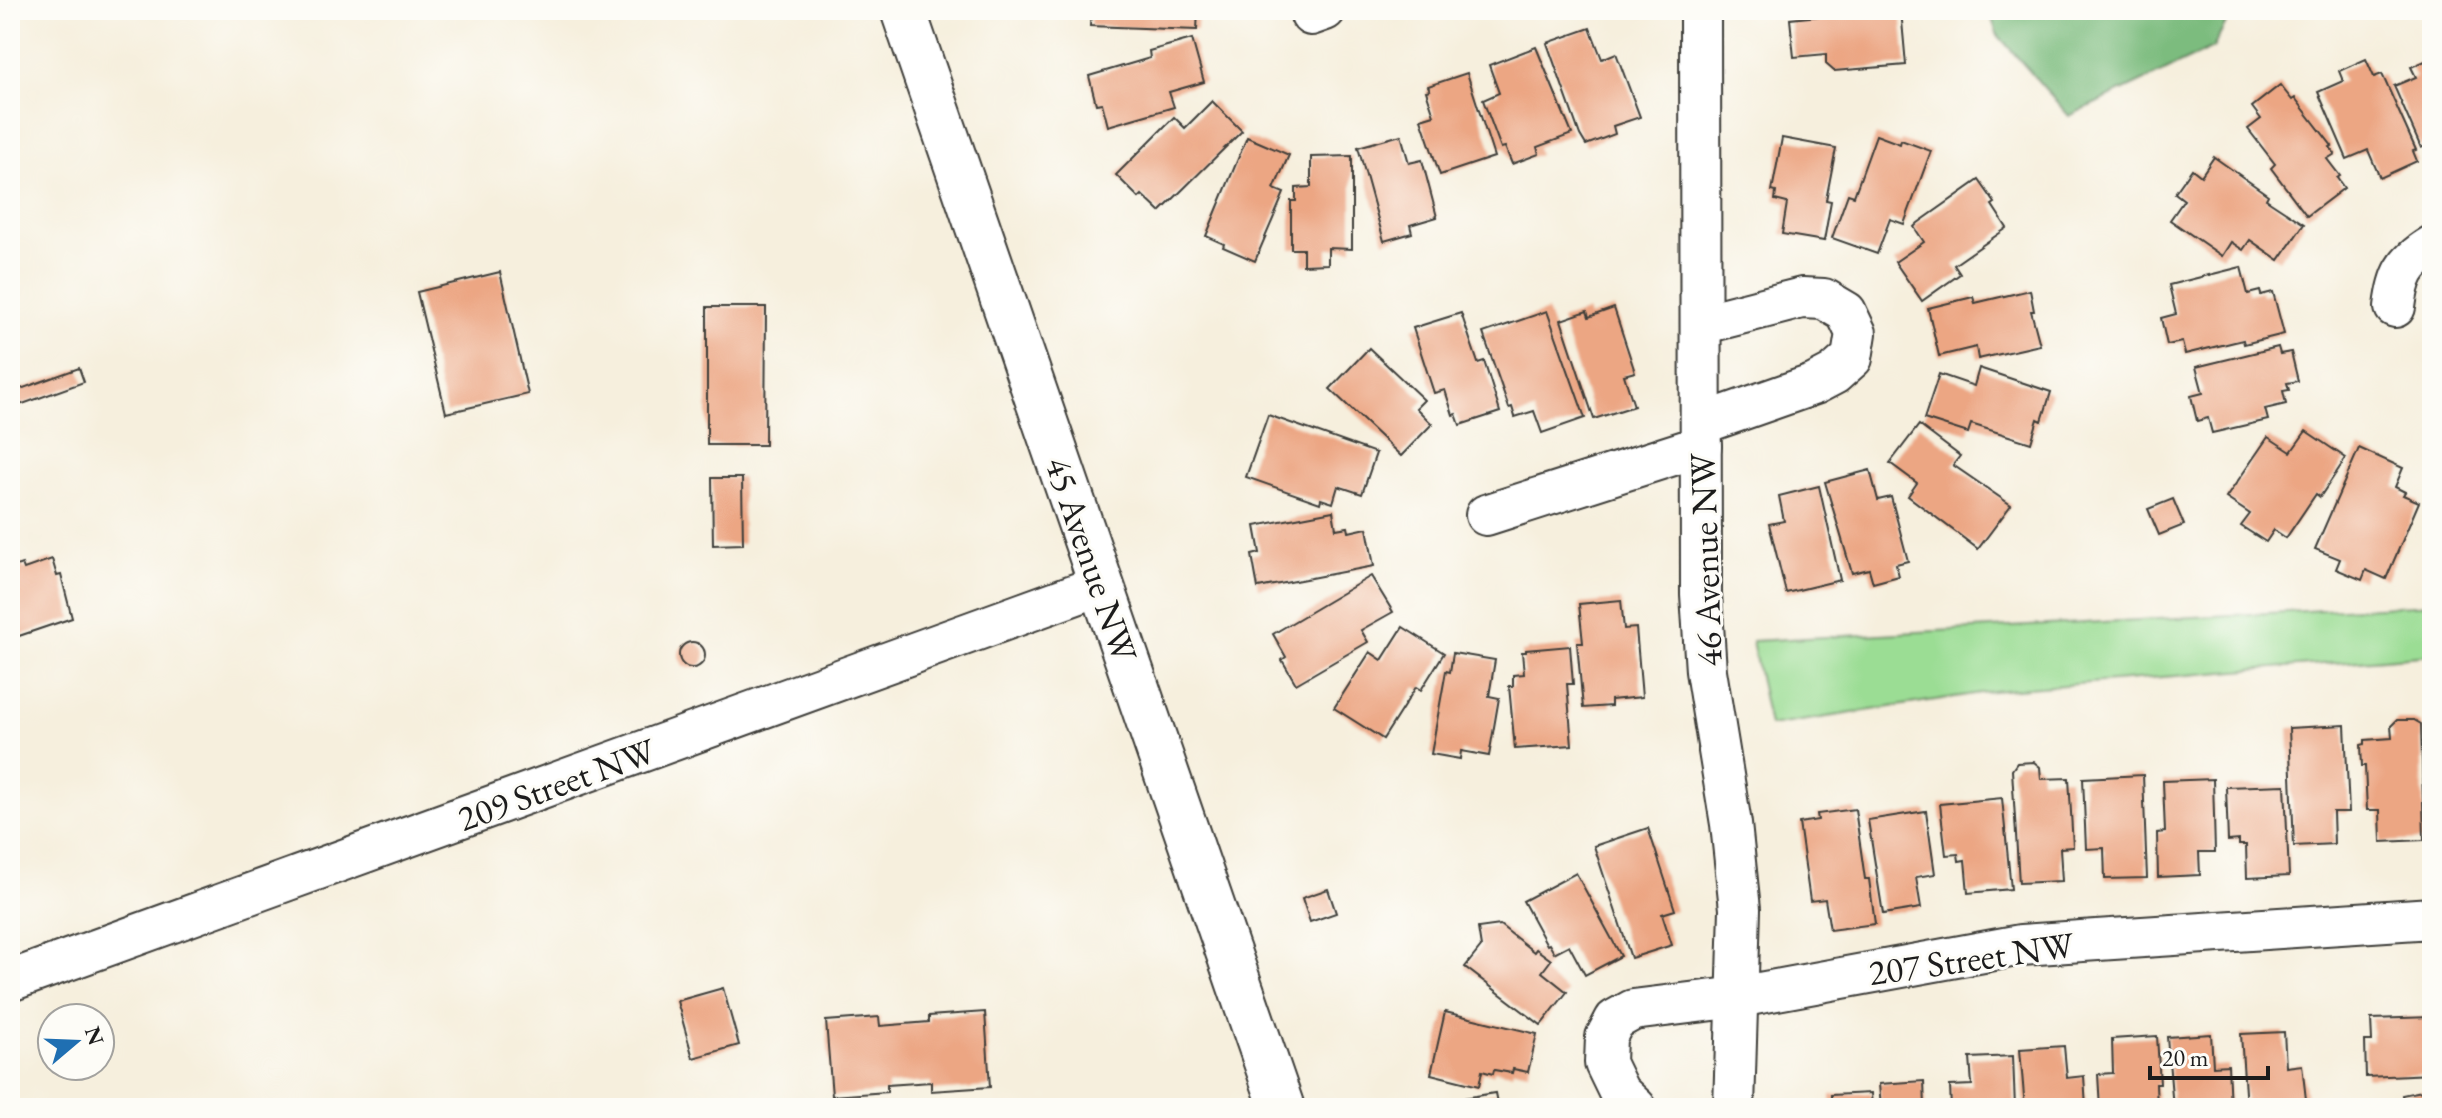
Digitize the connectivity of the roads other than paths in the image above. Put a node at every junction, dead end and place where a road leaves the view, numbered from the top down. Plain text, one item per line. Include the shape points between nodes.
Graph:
1 (903, 10) edge
2 (1700, 10) edge
3 (2432, 246) edge
4 (2395, 307) dead end
5 (1701, 324) junction
6 (1701, 435) junction
7 (1486, 515) dead end
8 (1101, 585) junction
9 (2432, 918) edge
10 (10, 981) edge
11 (1738, 997) junction
12 (1282, 1108) edge
13 (1636, 1108) edge
14 (1734, 1108) edge

1 - 8 street, 45 Avenue NW
2 - 5 street, 46 Avenue NW
3 - 4 street via 2405,267
5 - 6 street, 46 Avenue NW
5 - 6 street via 1802,298 1824,299 1846,312 1856,333 1852,358 1834,374
6 - 7 street
6 - 11 street, 46 Avenue NW via 1706,671 1740,909
8 - 10 street, 209 Street NW
8 - 12 street, 45 Avenue NW
9 - 11 street, 207 Street NW via 2021,945
11 - 13 street, 207 Street NW via 1633,1010 1615,1020 1606,1037 1605,1063 1619,1092
11 - 14 street, 46 Avenue NW

